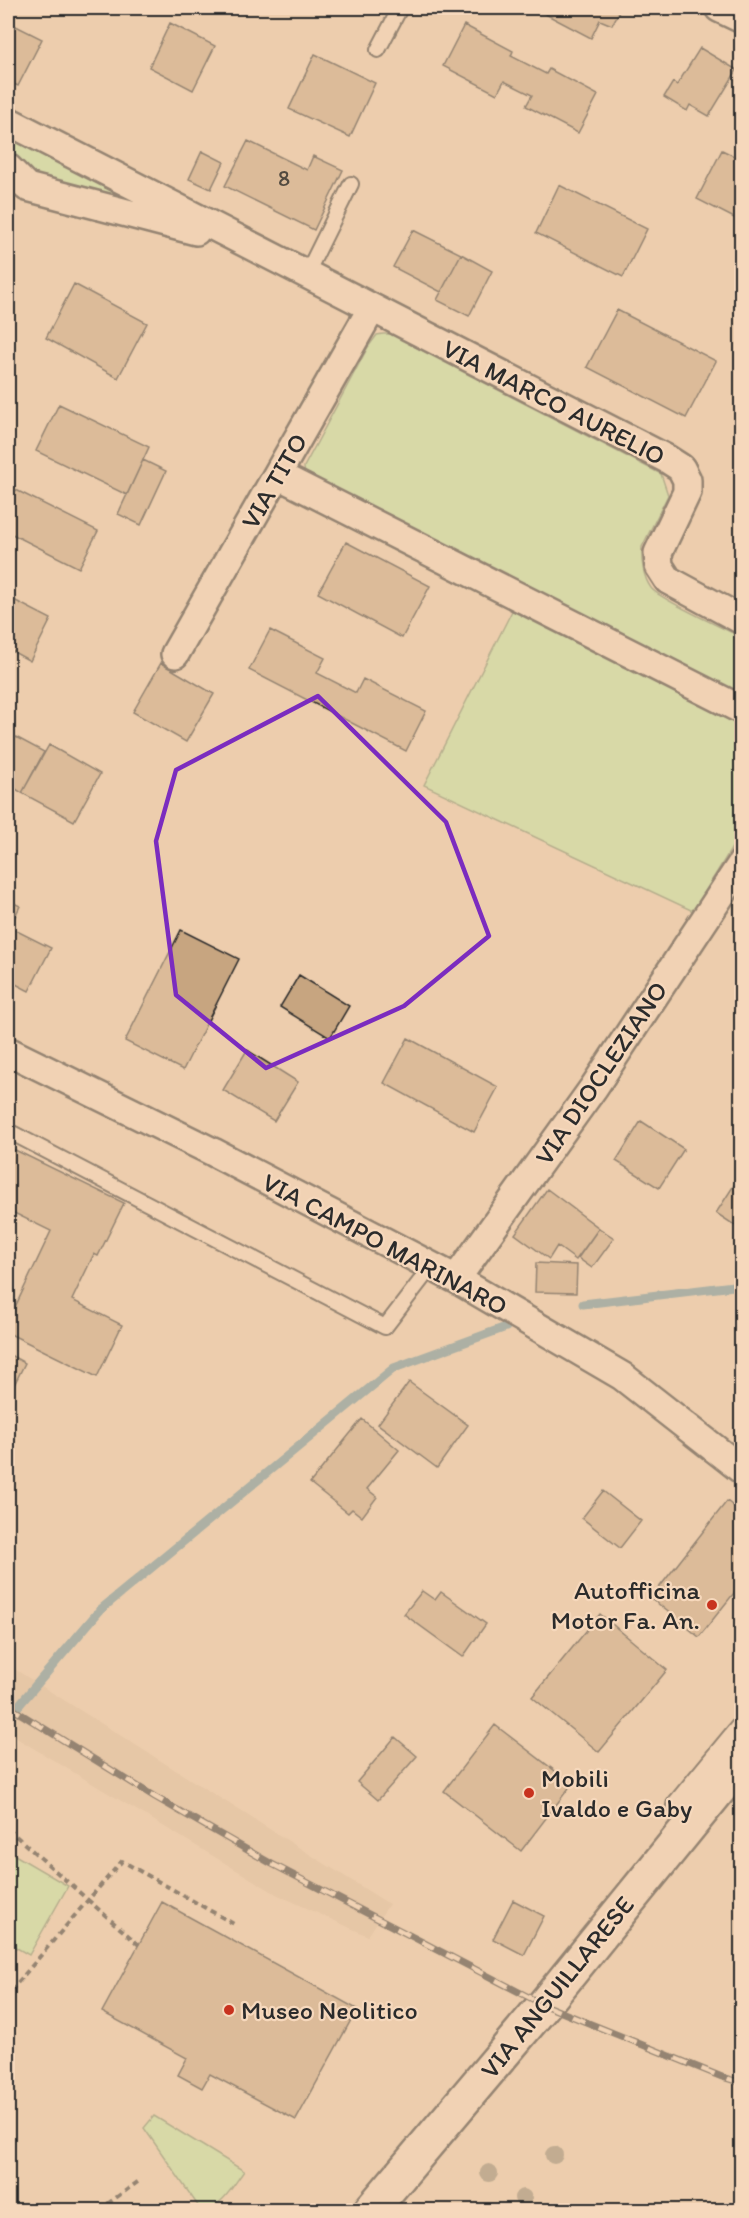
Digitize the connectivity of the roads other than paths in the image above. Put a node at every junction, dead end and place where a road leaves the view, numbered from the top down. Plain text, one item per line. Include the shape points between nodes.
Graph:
1 (400, 8) edge
2 (719, 8) edge
3 (741, 19) edge
4 (378, 50) dead end
5 (8, 121) edge
6 (8, 168) edge
7 (351, 184) dead end
8 (244, 243) junction
9 (306, 275) junction
10 (372, 308) junction
11 (278, 475) junction
12 (741, 620) edge
13 (175, 654) dead end
14 (741, 710) edge
15 (741, 863) edge
16 (8, 1051) edge
17 (8, 1133) edge
18 (431, 1266) junction
19 (456, 1280) junction
20 (741, 1470) edge
21 (741, 1726) edge
22 (741, 1761) edge
23 (677, 1805) dead end
24 (371, 2211) edge

1 - 4 lane
2 - 3 street
5 - 8 street, VIA MARCO AURELIO
6 - 8 street, VIA MARCO AURELIO via 27,187
7 - 9 lane
8 - 9 street, VIA MARCO AURELIO
9 - 10 street, VIA MARCO AURELIO
10 - 11 street, VIA TITO
10 - 12 street, VIA MARCO AURELIO via 681,468 687,492 658,553 659,566 668,580
11 - 13 street, VIA TITO
11 - 14 street
15 - 19 street, VIA DIOCLEZIANO via 594,1087
16 - 18 street, VIA CAMPO MARINARO
17 - 18 lane via 385,1327
18 - 19 street, VIA CAMPO MARINARO
19 - 20 street, VIA CAMPO MARINARO via 622,1376
21 - 23 street
22 - 24 main road, VIA ANGUILLARESE

